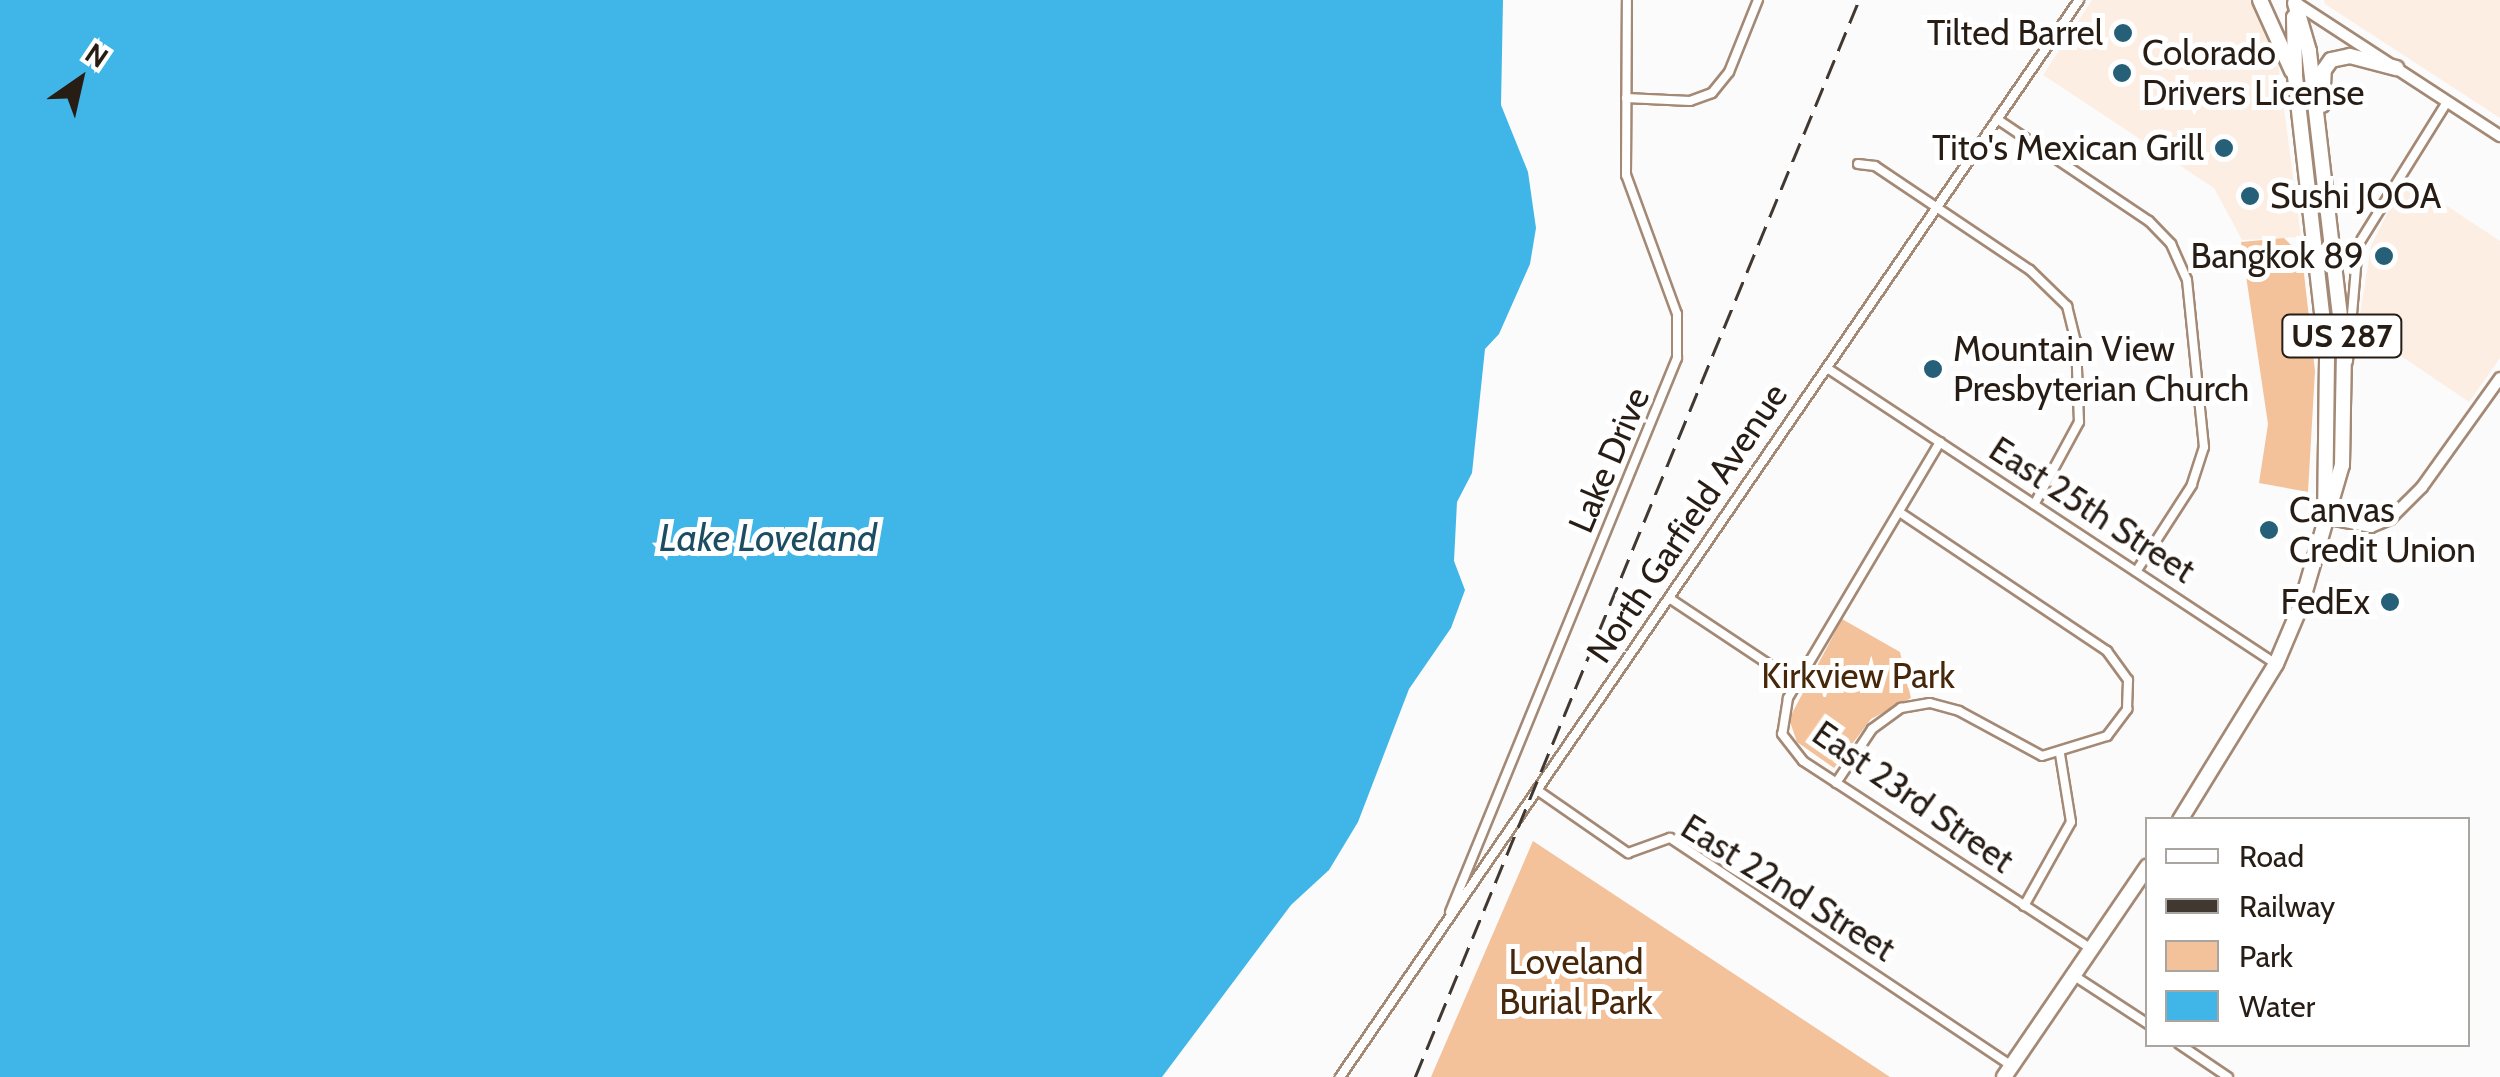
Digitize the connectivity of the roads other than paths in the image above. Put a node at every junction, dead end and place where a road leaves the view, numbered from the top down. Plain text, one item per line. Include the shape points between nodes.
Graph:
1 (1627, 0) edge
2 (1758, 0) edge
3 (2079, 0) edge
4 (2260, 0) edge
5 (2293, 1) edge
6 (2396, 68) junction
7 (2295, 76) junction
8 (1626, 98) junction
9 (2447, 102) junction
10 (1997, 120) junction
11 (2500, 136) edge
12 (2320, 151) junction
13 (1858, 164) dead end
14 (1936, 208) junction
15 (2346, 364) junction
16 (1826, 368) junction
17 (2499, 382) edge
18 (1940, 442) junction
19 (2034, 504) junction
20 (1900, 512) junction
21 (2325, 518) junction
22 (2136, 572) junction
23 (1669, 598) junction
24 (2276, 664) junction
25 (1797, 682) junction
26 (2060, 754) junction
27 (1836, 783) junction
28 (1537, 790) junction
29 (2182, 817) edge
30 (2145, 870) edge
31 (2024, 906) junction
32 (1447, 921) junction
33 (2091, 949) junction
34 (2074, 975) junction
35 (2145, 1022) edge
36 (2183, 1047) edge
37 (2007, 1071) edge
38 (1340, 1077) edge
39 (2228, 1077) edge

1 - 8 street, Lake Drive
2 - 8 street via 1730,72 1712,93 1690,101
3 - 10 street, North Garfield Avenue
4 - 7 highway
5 - 6 main road
5 - 7 highway, US 287
5 - 12 highway, US 287 via 2309,51
6 - 9 main road
6 - 12 highway via 2339,55 2326,64
7 - 21 highway, US 287 via 2327,358
8 - 32 street, Lake Drive via 1626,175 1677,314 1674,372
9 - 11 main road
9 - 15 street via 2358,245 2351,276 2353,352
10 - 14 street, North Garfield Avenue
10 - 22 street via 2149,221 2170,244 2187,280 2204,447 2192,485
12 - 15 highway, US 287
13 - 14 street via 1874,166
14 - 16 street, North Garfield Avenue
14 - 19 street via 2046,282 2070,314 2078,422
15 - 21 highway, US 287 via 2342,464
16 - 18 street, East 25th Street
16 - 23 street, North Garfield Avenue
17 - 21 main road via 2422,487 2390,519 2370,526
18 - 19 street, East 25th Street
18 - 20 street
19 - 22 street, East 25th Street
20 - 25 street
20 - 26 street via 2116,659 2128,680 2124,717 2107,736
21 - 24 highway, US 287
22 - 24 street, East 25th Street
23 - 25 street, East 23rd Street
23 - 28 street, North Garfield Avenue
24 - 29 highway, US 287
25 - 27 street, East 23rd Street via 1782,712 1782,734 1793,752
26 - 27 street via 2035,754 1959,710 1921,704 1872,729
26 - 31 street via 2071,822
27 - 31 street, East 23rd Street
28 - 32 street, North Garfield Avenue
28 - 37 street, East 22nd Street via 1634,856 1655,838 1670,838
30 - 33 highway
31 - 33 street, East 23rd Street
32 - 38 street, North Garfield Avenue
33 - 34 highway
34 - 35 street
34 - 37 highway
36 - 39 street

